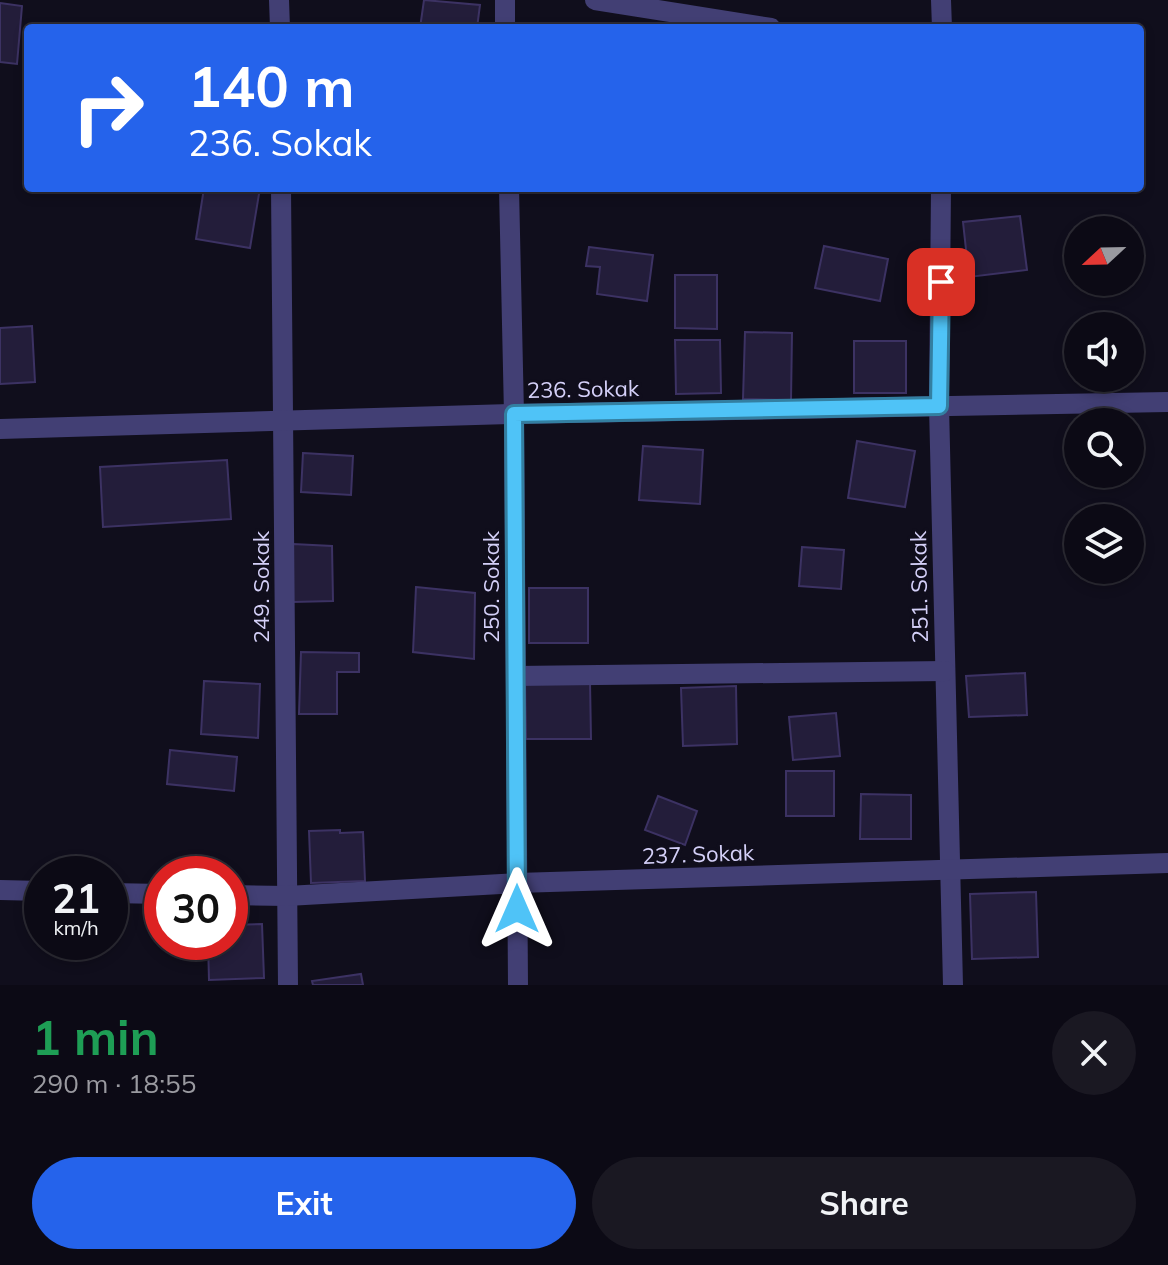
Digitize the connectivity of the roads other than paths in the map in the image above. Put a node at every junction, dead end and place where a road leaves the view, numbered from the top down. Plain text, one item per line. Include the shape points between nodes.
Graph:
1 (279, 0) edge
2 (505, 0) edge
3 (595, 0) edge
4 (941, 0) edge
5 (280, 24) edge
6 (505, 24) edge
7 (746, 24) edge
8 (942, 24) edge
9 (281, 192) edge
10 (509, 192) edge
11 (941, 192) edge
12 (1168, 402) edge
13 (939, 406) junction
14 (514, 414) junction
15 (284, 420) junction
16 (0, 429) edge
17 (945, 671) junction
18 (516, 676) junction
19 (1168, 863) edge
20 (950, 870) junction
21 (517, 883) junction
22 (0, 890) edge
23 (24, 891) edge
24 (248, 895) edge
25 (287, 896) junction
26 (288, 985) edge
27 (518, 985) edge
28 (953, 985) edge

1 - 5 street
2 - 6 street
3 - 7 street
4 - 8 street
9 - 15 street, 249. Sokak
10 - 14 street, 250. Sokak
11 - 13 street, 251. Sokak
12 - 13 street, 236. Sokak
13 - 14 street, 236. Sokak
13 - 17 street, 251. Sokak
14 - 15 street, 236. Sokak
14 - 18 street, 250. Sokak
15 - 16 street, 236. Sokak
15 - 25 street, 249. Sokak
17 - 18 street
17 - 20 street, 251. Sokak
18 - 21 street, 250. Sokak
19 - 20 street, 237. Sokak
20 - 21 street, 237. Sokak
20 - 28 street, 251. Sokak
21 - 25 street, 237. Sokak
21 - 27 street, 250. Sokak
22 - 23 street
24 - 25 street, 237. Sokak
25 - 26 street, 249. Sokak

